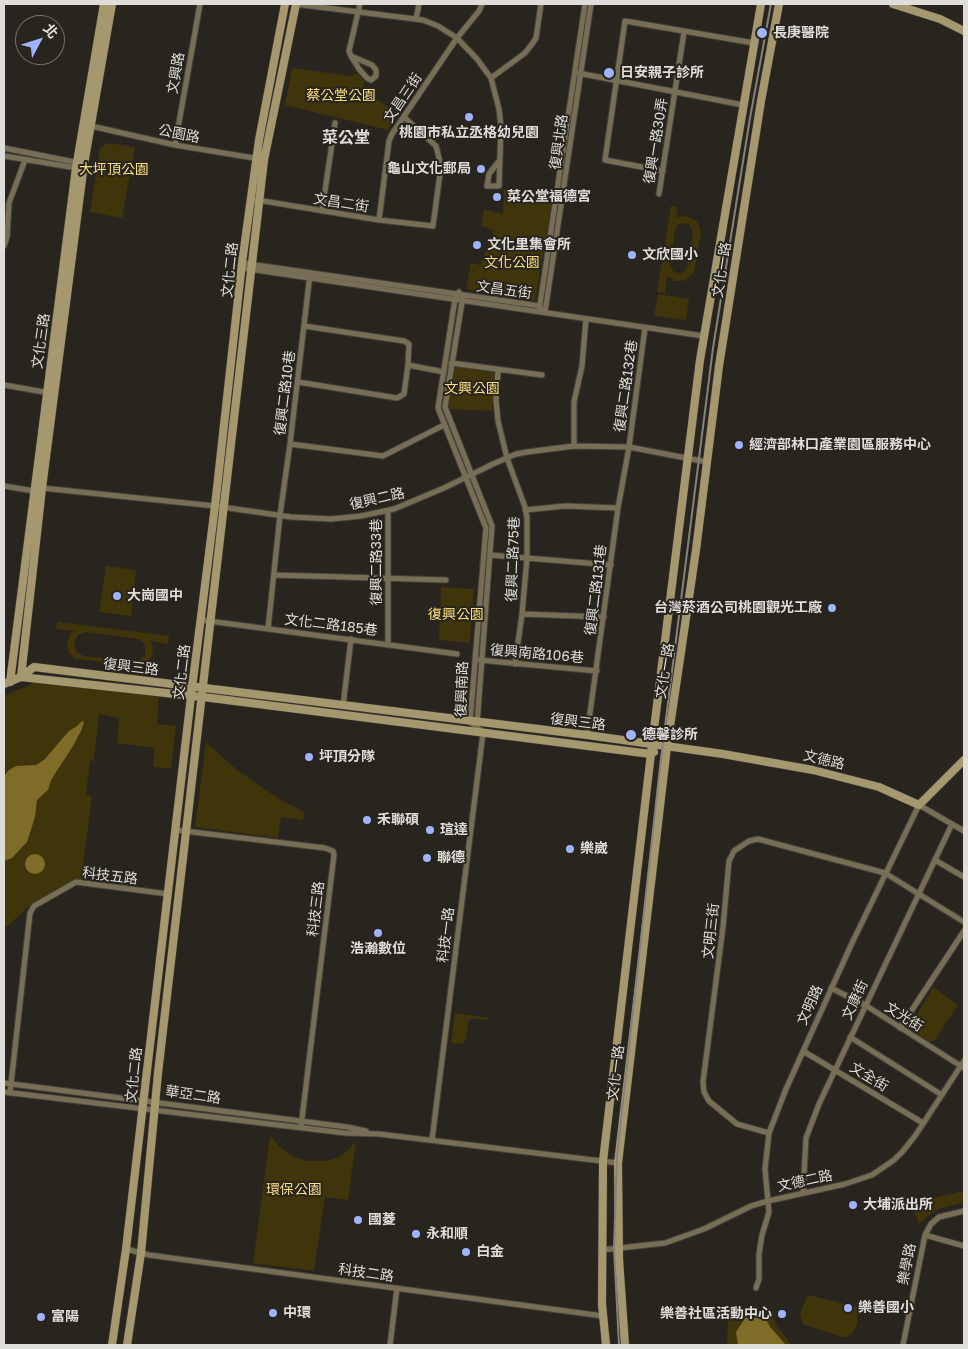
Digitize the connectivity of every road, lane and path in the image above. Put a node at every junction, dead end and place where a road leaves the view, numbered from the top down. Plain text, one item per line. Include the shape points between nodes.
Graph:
1 (104, 4) edge
2 (112, 4) edge
3 (200, 4) edge
4 (285, 4) edge
5 (296, 4) edge
6 (360, 4) edge
7 (420, 4) edge
8 (482, 4) edge
9 (542, 4) edge
10 (585, 4) edge
11 (591, 4) edge
12 (761, 4) edge
13 (778, 4) edge
14 (894, 4) edge
15 (358, 12) junction
16 (416, 19) junction
17 (684, 32) junction
18 (964, 32) edge
19 (457, 38) junction
20 (582, 43) junction
21 (754, 43) junction
22 (351, 56) junction
23 (578, 73) junction
24 (491, 78) junction
25 (616, 79) junction
26 (675, 92) junction
27 (743, 105) junction
28 (404, 117) junction
29 (335, 123) dead end
30 (91, 126) junction
31 (176, 145) junction
32 (4, 148) edge
33 (4, 156) edge
34 (260, 159) junction
35 (25, 160) junction
36 (499, 161) junction
37 (80, 166) junction
38 (662, 171) junction
39 (658, 194) dead end
40 (255, 200) junction
41 (322, 211) junction
42 (379, 220) junction
43 (4, 246) edge
44 (242, 265) junction
45 (252, 266) junction
46 (310, 276) junction
47 (459, 296) junction
48 (541, 310) junction
49 (586, 319) junction
50 (304, 326) junction
51 (645, 328) junction
52 (704, 336) junction
53 (446, 362) junction
54 (453, 364) junction
55 (408, 365) junction
56 (498, 371) junction
57 (444, 372) junction
58 (542, 375) dead end
59 (298, 382) junction
60 (4, 385) edge
61 (51, 393) junction
62 (444, 425) junction
63 (290, 444) junction
64 (574, 446) junction
65 (629, 447) junction
66 (507, 458) junction
67 (688, 458) junction
68 (707, 462) junction
69 (471, 474) junction
70 (466, 477) junction
71 (4, 486) edge
72 (42, 488) junction
73 (34, 491) junction
74 (476, 496) junction
75 (220, 507) junction
76 (618, 508) junction
77 (525, 510) junction
78 (388, 511) junction
79 (280, 515) junction
80 (490, 554) junction
81 (527, 558) junction
82 (611, 565) junction
83 (274, 576) junction
84 (389, 579) junction
85 (446, 580) dead end
86 (522, 614) junction
87 (604, 617) junction
88 (201, 620) junction
89 (210, 621) junction
90 (268, 629) junction
91 (352, 639) junction
92 (388, 644) junction
93 (457, 654) dead end
94 (474, 660) junction
95 (482, 661) junction
96 (515, 664) junction
97 (597, 671) junction
98 (21, 677) junction
99 (7, 683) edge
100 (192, 688) junction
101 (202, 693) junction
102 (191, 696) junction
103 (343, 706) junction
104 (401, 713) junction
105 (400, 722) junction
106 (473, 722) junction
107 (483, 733) junction
108 (587, 736) junction
109 (666, 747) junction
110 (652, 750) junction
111 (964, 760) edge
112 (919, 805) junction
113 (952, 824) junction
114 (176, 830) junction
115 (187, 831) junction
116 (964, 832) edge
117 (935, 860) junction
118 (885, 873) junction
119 (964, 877) edge
120 (168, 894) junction
121 (918, 894) junction
122 (964, 922) edge
123 (964, 931) edge
124 (831, 988) junction
125 (865, 1006) junction
126 (900, 1028) junction
127 (850, 1037) junction
128 (803, 1051) junction
129 (963, 1065) edge
130 (835, 1069) junction
131 (4, 1083) edge
132 (11, 1084) junction
133 (4, 1092) edge
134 (10, 1092) junction
135 (942, 1095) junction
136 (143, 1104) junction
137 (155, 1106) junction
138 (923, 1123) junction
139 (301, 1124) junction
140 (769, 1133) junction
141 (432, 1140) junction
142 (603, 1161) junction
143 (618, 1163) junction
144 (802, 1193) junction
145 (768, 1201) junction
146 (964, 1210) edge
147 (925, 1234) junction
148 (964, 1246) edge
149 (126, 1249) junction
150 (618, 1249) junction
151 (602, 1250) junction
152 (141, 1253) junction
153 (397, 1288) junction
154 (756, 1288) dead end
155 (603, 1316) junction
156 (112, 1345) edge
157 (127, 1345) edge
158 (390, 1345) edge
159 (606, 1345) edge
160 (625, 1345) edge
161 (903, 1345) edge

1 - 37 street, 文化三路
2 - 30 street, 文化三路
3 - 31 street, 文興路
4 - 34 street, 文化二路
5 - 15 street
5 - 34 street, 文化二路
6 - 15 street
7 - 16 street
8 - 19 street, 文昌三街
9 - 24 street via 532,44
10 - 20 street, 復興北路
11 - 20 street, 復興北路
12 - 21 street, 文化一路
13 - 68 street, 文化一路 via 720,356
14 - 18 street via 940,19
15 - 16 street
15 - 22 street via 349,51
16 - 19 street via 438,26
17 - 21 street
17 - 25 street via 625,21
17 - 26 street, 復興一路30弄
19 - 24 street
19 - 28 street, 文昌三街
20 - 23 street, 復興北路
21 - 27 street, 文化一路
22 - 22 street via 367,78 371,80 376,76 372,65
23 - 25 street
23 - 48 street, 復興北路
24 - 36 street via 501,127
25 - 26 street
25 - 38 street via 605,160
26 - 27 street
26 - 38 street, 復興一路30弄
27 - 52 street, 文化一路
28 - 42 street, 文昌三街 via 389,140
28 - 42 street, 文昌二街 via 436,146 441,166 432,226
29 - 41 street
30 - 31 street, 公園路
30 - 37 street, 文化三路
31 - 34 street, 公園路
32 - 37 street
33 - 35 street
34 - 40 street, 文化二路
35 - 37 street
35 - 43 street via 9,203
36 - 36 street via 488,174 487,186 499,186
37 - 61 street, 文化三路
38 - 39 street, 復興一路30弄
40 - 41 street, 文昌二街
40 - 44 street, 文化二路
40 - 45 street, 文化二路
41 - 42 street, 文昌二街
44 - 45 street, 文昌五街
44 - 75 street, 文化二路
45 - 46 street, 文昌五街
45 - 75 street, 文化二路
46 - 47 street, 文昌五街
46 - 50 street, 復興二路10巷
47 - 48 street, 文昌五街
47 - 53 street, 復興南路
47 - 54 street, 復興南路
48 - 49 street, 文昌五街
49 - 51 street, 文昌五街
49 - 64 street via 582,366 574,402
50 - 55 street via 404,341 409,344
50 - 59 street, 復興二路10巷
51 - 52 street, 文昌五街
51 - 65 street, 復興二路132巷
52 - 67 street, 文化一路
53 - 54 street
53 - 57 street, 復興南路
54 - 56 street
54 - 69 street, 復興南路 via 445,407
55 - 57 street
55 - 59 street via 404,394 397,398
56 - 58 street
56 - 66 street, 復興二路75巷 via 498,421
57 - 62 street, 復興南路 via 438,408
59 - 63 street, 復興二路10巷
60 - 61 street
61 - 72 street, 文化三路
61 - 73 street, 文化三路
62 - 63 street via 383,456
62 - 70 street, 復興南路
63 - 79 street, 復興二路10巷
64 - 65 street, 復興二路
64 - 66 street, 復興二路
65 - 67 street, 復興二路
65 - 76 street, 復興二路131巷
66 - 69 street, 復興二路
66 - 77 street, 復興二路75巷
67 - 68 street, 復興二路
67 - 110 street, 文化一路
68 - 109 street, 文化一路
69 - 70 street, 復興二路
69 - 74 street, 復興南路
70 - 74 street, 復興南路
70 - 78 street, 復興二路
71 - 73 street
72 - 73 street
72 - 75 street, 復興二路
72 - 98 street, 文化三路
73 - 99 street, 文化三路
74 - 80 street, 復興南路 via 492,526
74 - 94 street, 復興南路 via 486,528
75 - 79 street, 復興二路
75 - 88 street, 文化二路
75 - 89 street, 文化二路
76 - 77 street via 565,506
76 - 82 street, 復興二路131巷
77 - 81 street, 復興二路75巷
78 - 79 street, 復興二路 via 330,519
78 - 84 street, 復興二路33巷
79 - 83 street, 復興二路10巷
80 - 81 street
80 - 95 street, 復興南路
81 - 82 street
81 - 86 street, 復興二路75巷
82 - 87 street, 復興二路131巷
83 - 84 street
83 - 90 street, 復興二路10巷
84 - 85 street
84 - 92 street, 復興二路33巷
86 - 87 street
86 - 96 street, 復興二路75巷
87 - 97 street, 復興二路131巷
88 - 89 street, 文化二路185巷
88 - 100 street, 文化二路
89 - 90 street, 文化二路185巷
89 - 101 street, 文化二路
90 - 91 street, 文化二路185巷
91 - 92 street, 文化二路185巷
91 - 103 street
92 - 93 street, 文化二路185巷
94 - 95 street, 復興南路106巷
94 - 106 street, 復興南路
95 - 96 street, 復興南路106巷
95 - 106 street, 復興南路
96 - 97 street, 復興南路106巷
97 - 108 street, 復興二路131巷
98 - 99 street, 復興三路
98 - 100 street, 復興三路 via 34,667
98 - 102 street, 復興三路
100 - 101 street, 復興三路
100 - 102 street, 文化二路
101 - 102 street, 復興三路
101 - 103 street, 復興三路
101 - 105 street, 復興三路
101 - 115 street, 文化二路
102 - 114 street, 文化二路
103 - 104 street, 復興三路
104 - 105 street
104 - 106 street, 復興三路
105 - 107 street, 復興三路
106 - 107 street, 復興南路
106 - 108 street, 復興三路
107 - 110 street, 復興三路
107 - 141 street, 科技一路
108 - 110 street, 復興三路
109 - 110 street
109 - 112 street, 文德路 via 813,770 879,787
109 - 143 street, 文化一路
110 - 142 street, 文化一路
111 - 112 street, 文明路
112 - 113 street, 文德路
112 - 118 street, 文明路
113 - 116 street, 文德路
113 - 117 street, 文康街
114 - 115 street, 科技三路
114 - 120 street, 文化二路
115 - 137 street, 文化二路
115 - 139 street, 科技三路 via 333,851
117 - 119 street
117 - 121 street, 文康街
118 - 121 street, 文明三街
118 - 124 street, 文明路
118 - 140 street, 文明三街 via 758,839 741,845 729,861 704,1092 717,1110 737,1124
120 - 132 street, 科技五路 via 76,882 34,906 30,913
120 - 136 street, 文化二路
121 - 122 street, 文明三街
121 - 125 street, 文康街
123 - 126 street
124 - 125 street, 文光街
124 - 128 street, 文明路
125 - 126 street, 文光街
125 - 127 street, 文康街
126 - 129 street, 文光街
127 - 130 street, 文康街
127 - 135 street
128 - 130 street, 文全街
128 - 140 street, 文明路
129 - 135 street, 文德二路
130 - 138 street, 文全街
130 - 144 street, 文康街 via 806,1138
131 - 132 street, 華亞二路
132 - 134 street, 科技五路
132 - 136 street, 華亞二路
133 - 134 street, 華亞二路
134 - 136 street, 華亞二路
135 - 138 street, 文德二路
136 - 137 street, 華亞二路
136 - 149 street, 文化二路
137 - 139 street, 華亞二路
137 - 152 street, 文化二路
138 - 144 street, 文德二路 via 903,1151 881,1170 852,1182
139 - 141 street, 華亞二路 via 347,1127
140 - 145 street, 文明路 via 765,1169
141 - 142 street, 華亞二路
142 - 143 street, 華亞二路
142 - 151 street, 文化一路
143 - 150 street, 文化一路
144 - 145 street, 文德二路
145 - 150 street, 文德二路 via 672,1241
145 - 154 street, 文明路
146 - 147 street, 樂學路 via 939,1217
147 - 148 street
147 - 161 street, 樂學路
149 - 152 street, 科技二路
149 - 156 street, 文化二路
150 - 151 street, 文德二路
150 - 160 street, 文化一路
151 - 155 street, 文化一路
152 - 153 street, 科技二路
152 - 157 street, 文化二路
153 - 155 street, 科技二路
153 - 158 street
155 - 159 street, 文化一路

